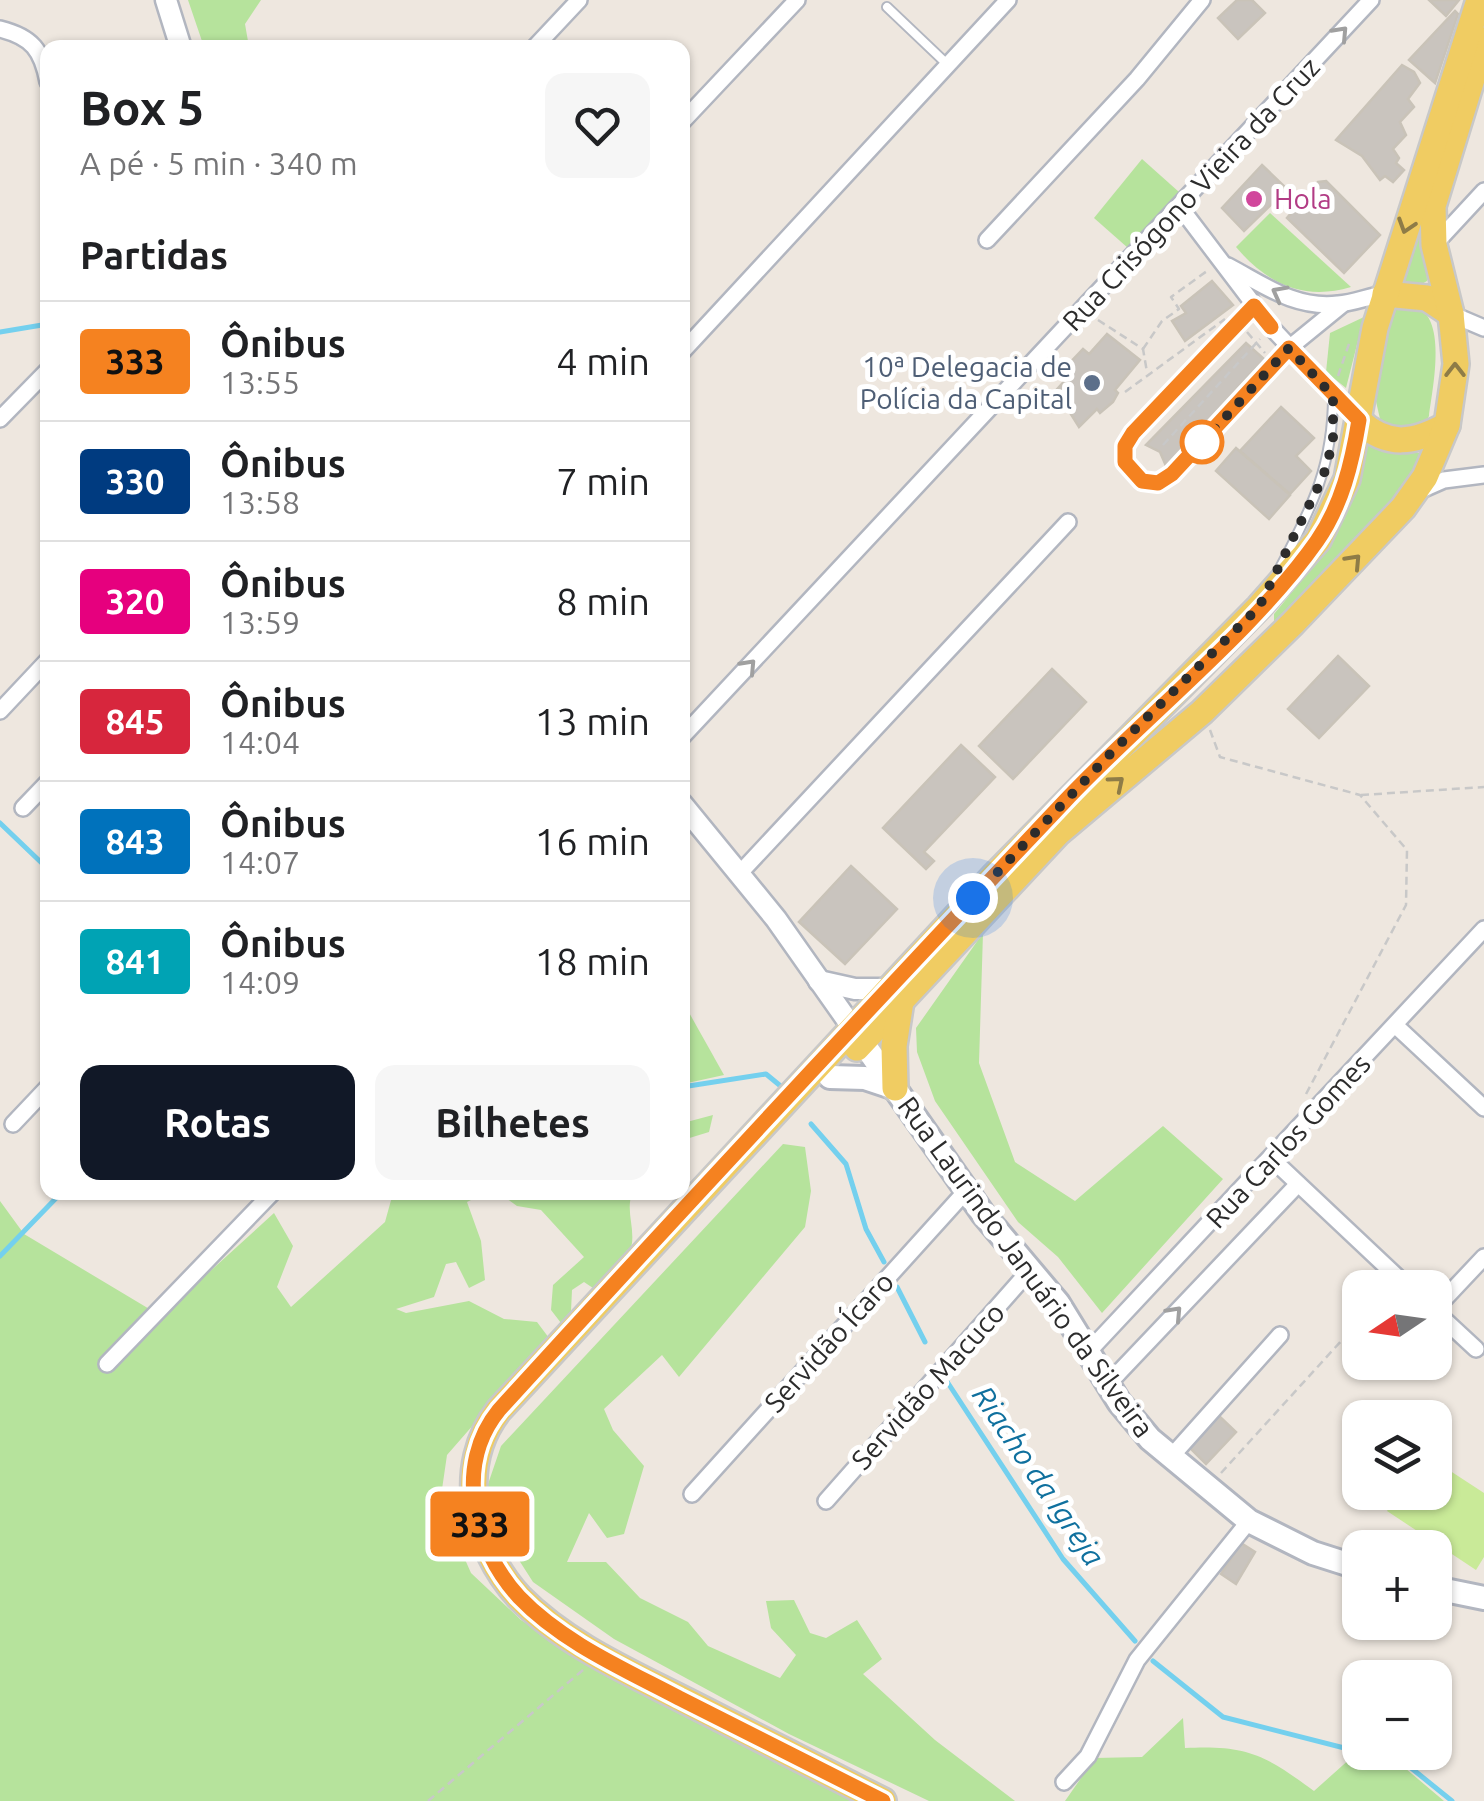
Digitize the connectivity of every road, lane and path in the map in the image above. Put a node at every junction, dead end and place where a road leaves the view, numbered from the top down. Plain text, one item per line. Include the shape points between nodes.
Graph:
1 (166, 0) edge
2 (579, 0) edge
3 (797, 0) edge
4 (1008, 0) edge
5 (1372, 0) edge
6 (1478, 0) edge
7 (1200, 2) edge
8 (887, 7) dead end
9 (0, 29) edge
10 (178, 40) edge
11 (542, 40) edge
12 (1484, 40) edge
13 (40, 55) edge
14 (948, 65) junction
15 (1478, 81) edge
16 (690, 114) edge
17 (1484, 191) edge
18 (1180, 207) junction
19 (987, 240) dead end
20 (1434, 245) junction
21 (1220, 261) junction
22 (1385, 294) junction
23 (1342, 304) junction
24 (1254, 306) junction
25 (1083, 310) junction
26 (1451, 314) junction
27 (1240, 324) junction
28 (1271, 327) junction
29 (1484, 328) edge
30 (1350, 340) dead end
31 (690, 343) edge
32 (1256, 343) junction
33 (1289, 348) junction
34 (1143, 350) junction
35 (1274, 365) junction
36 (1148, 374) junction
37 (40, 378) edge
38 (1125, 392) dead end
39 (1333, 396) junction
40 (0, 419) edge
41 (1359, 420) junction
42 (1447, 425) junction
43 (1163, 445) dead end
44 (1484, 475) edge
45 (1415, 493) junction
46 (1068, 522) dead end
47 (1259, 607) junction
48 (40, 668) edge
49 (1193, 673) junction
50 (0, 711) edge
51 (1202, 712) junction
52 (690, 728) edge
53 (1484, 788) edge
54 (40, 790) edge
55 (1360, 795) junction
56 (23, 808) dead end
57 (690, 814) edge
58 (740, 874) junction
59 (1484, 928) edge
60 (820, 980) junction
61 (895, 995) junction
62 (1395, 1026) junction
63 (857, 1035) junction
64 (830, 1077) junction
65 (895, 1088) junction
66 (40, 1095) edge
67 (1298, 1108) dead end
68 (1484, 1108) edge
69 (13, 1124) dead end
70 (1272, 1160) junction
71 (1298, 1184) junction
72 (966, 1191) junction
73 (265, 1200) edge
74 (1484, 1258) edge
75 (1030, 1270) junction
76 (1391, 1270) edge
77 (1452, 1292) edge
78 (1452, 1326) edge
79 (1280, 1336) dead end
80 (1342, 1340) dead end
81 (1476, 1349) dead end
82 (1090, 1352) junction
83 (107, 1364) dead end
84 (1108, 1384) junction
85 (1170, 1458) junction
86 (1208, 1490) junction
87 (692, 1494) dead end
88 (473, 1497) junction
89 (826, 1501) dead end
90 (1249, 1521) junction
91 (1342, 1562) edge
92 (1452, 1591) edge
93 (1484, 1598) edge
94 (600, 1657) junction
95 (1064, 1782) dead end
96 (428, 1801) edge
97 (883, 1801) edge

1 - 10 street
2 - 11 street
3 - 16 street
4 - 14 street
18 -> 5 street, Rua Crisógono Vieira da Cruz
6 -> 22 main road
7 - 19 street
8 - 14 lane
9 - 13 street via 30,40
12 - 15 main road
14 - 31 street
15 - 20 main road via 1436,190
17 - 20 street
18 - 21 street
18 - 25 street, Rua Crisógono Vieira da Cruz
20 - 26 main road
23 -> 21 street via 1292,301
21 - 24 street
21 - 34 path via 1171,297 1179,308
22 - 23 street
22 - 26 main road via 1427,298
22 - 41 main road
23 - 33 street
24 - 27 lane
24 - 28 street
24 - 36 path via 1222,320
25 - 34 path
52 -> 25 street, Rua Crisógono Vieira da Cruz
26 - 29 street
42 -> 26 main road via 1456,364
27 - 32 path
27 - 35 lane via 1133,433 1125,462 1142,481 1158,483 1172,474
28 - 32 path
28 - 33 street
30 - 39 path
32 - 35 path
32 - 43 path
33 - 35 lane
33 - 39 street
34 - 36 path
36 - 38 path
37 - 40 street
39 - 41 street
39 - 47 lane via 1333,442 1323,477
41 - 42 main road via 1403,442
41 - 47 main road via 1347,479 1318,540
42 - 45 main road
44 - 45 street via 1444,480
51 -> 45 main road
46 - 58 street
47 - 49 main road
48 - 50 street
49 - 51 main road
49 - 61 main road via 1108,756
51 - 55 path via 1220,757
61 -> 51 main road via 1067,825
53 - 55 path
54 - 56 street
55 - 67 path via 1406,850 1406,904
57 - 58 street
58 - 60 street
59 - 62 street, Rua Carlos Gomes
60 - 61 street
60 - 63 street
61 - 63 main road
61 - 65 main road
62 - 68 street
62 - 70 street, Rua Carlos Gomes
63 - 64 main road
63 - 65 main road, Rua Laurindo Januário da Silveira
63 - 88 main road via 491,1420 476,1457
64 - 65 main road, Rua Laurindo Januário da Silveira
64 - 88 main road via 503,1430 486,1455
65 - 72 main road, Rua Laurindo Januário da Silveira
66 - 69 street
70 - 71 street
70 - 82 street, Rua Carlos Gomes
71 - 76 street
84 -> 71 street, Rua Carlos Gomes
72 - 75 main road, Rua Laurindo Januário da Silveira
72 - 87 street, Servidão Ícaro
73 - 83 street
74 - 77 street
75 - 82 main road, Rua Laurindo Januário da Silveira
75 - 89 street, Servidão Macuco
78 - 81 street
79 - 85 street
80 - 86 path
82 - 84 main road, Rua Laurindo Januário da Silveira
84 - 85 main road, Rua Laurindo Januário da Silveira
85 - 86 main road, Rua Laurindo Januário da Silveira
86 - 90 main road, Rua Laurindo Januário da Silveira
88 - 94 main road via 487,1550 519,1596
90 - 91 main road, Rua Laurindo Januário da Silveira
90 - 95 street via 1138,1660 1088,1756
92 - 93 main road
94 - 96 path
94 - 97 main road

